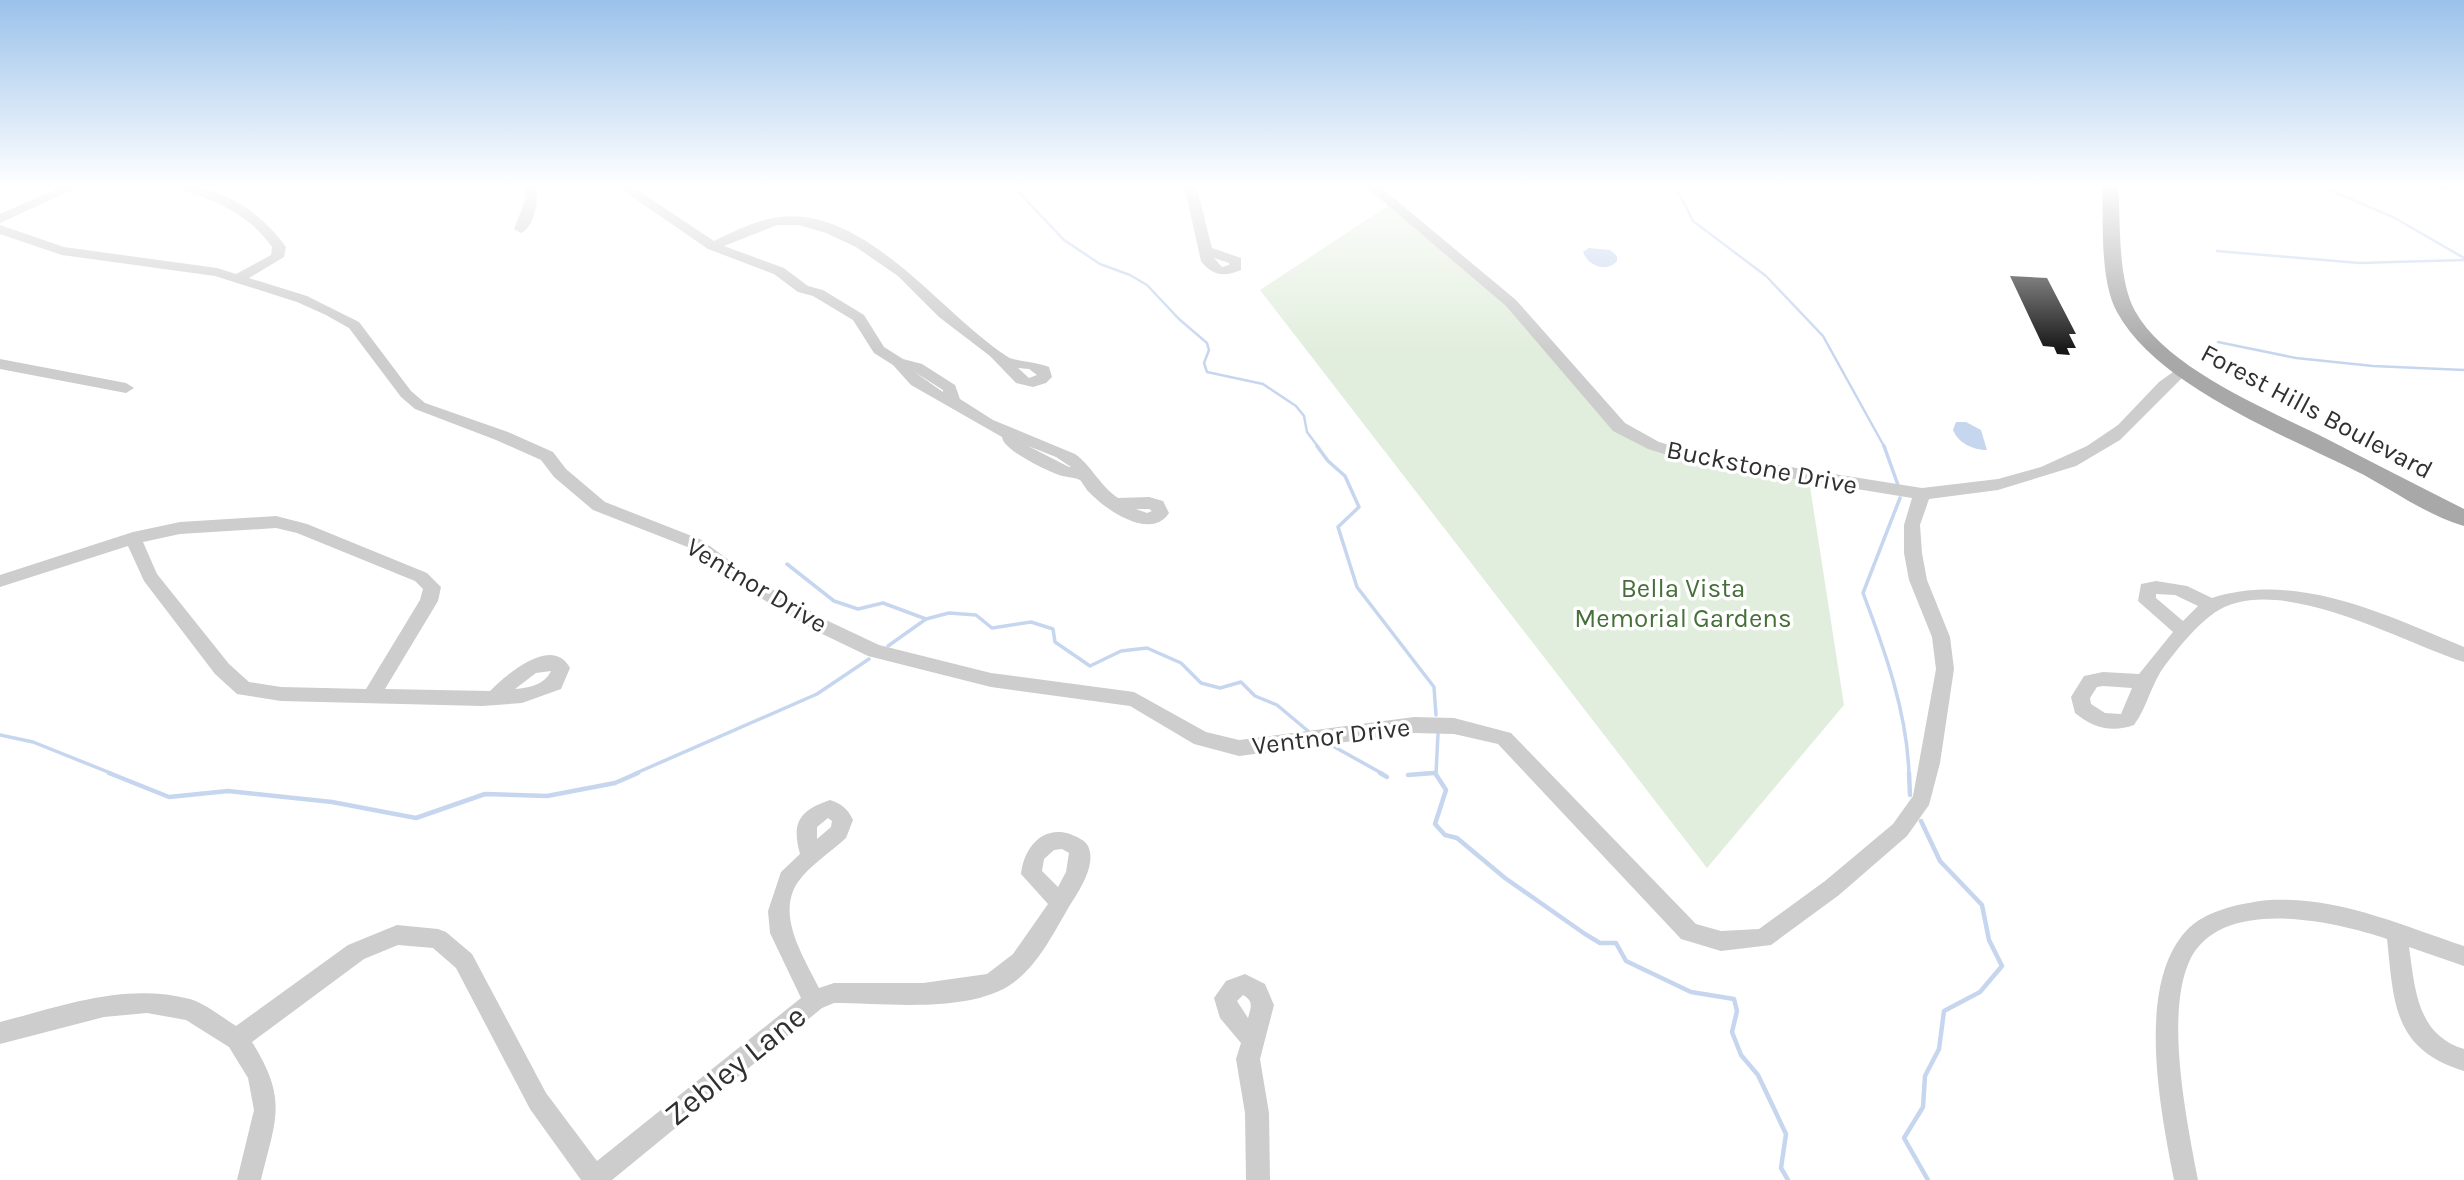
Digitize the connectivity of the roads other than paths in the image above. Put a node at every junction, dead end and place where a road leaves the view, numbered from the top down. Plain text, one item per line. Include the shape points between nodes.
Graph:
1 (26, 240) edge
2 (276, 240) edge
3 (704, 240) edge
4 (727, 240) edge
5 (851, 240) edge
6 (1204, 240) edge
7 (1436, 240) edge
8 (2114, 240) edge
9 (713, 246) junction
10 (1207, 251) dead end
11 (237, 279) junction
12 (1008, 363) dead end
13 (0, 364) edge
14 (2183, 370) junction
15 (126, 387) dead end
16 (1923, 494) junction
17 (1116, 504) dead end
18 (2464, 518) edge
19 (133, 538) junction
20 (0, 581) edge
21 (2212, 606) junction
22 (2184, 631) junction
23 (2464, 655) edge
24 (2144, 681) dead end
25 (372, 695) junction
26 (495, 698) dead end
27 (811, 857) dead end
28 (1060, 902) dead end
29 (2397, 934) junction
30 (2464, 956) edge
31 (814, 1001) junction
32 (0, 1033) edge
33 (237, 1039) junction
34 (1253, 1041) dead end
35 (2464, 1060) edge
36 (595, 1179) edge
37 (250, 1180) edge
38 (1258, 1180) edge
39 (2186, 1180) edge

1 - 11 street, Ventnor Drive via 62,251 216,272
2 - 11 street via 277,257
3 - 9 street
4 - 9 street
5 - 12 street via 917,284 944,313
6 - 10 street
7 - 16 street, Buckstone Drive via 1511,303 1619,427 1646,445 1690,457
8 - 14 main road, Forest Hills Boulevard via 2124,309 2139,331
9 - 17 street via 779,271 803,289 807,299 864,329 906,374 1005,433 1014,446 1064,471 1085,476
11 - 16 street, Ventnor Drive via 302,299 354,325 405,394 420,406 547,456 599,506 696,544 745,581 874,651 991,680 1134,699 1201,739 1239,748 1414,725 1454,726 1504,738 1689,932 1721,941 1763,938 1796,916 1900,830 1922,799 1945,669 1941,637 1918,580 1913,553 1912,525
13 - 15 street
14 - 16 street via 2113,437 2056,468 1968,491
14 - 18 main road, Forest Hills Boulevard via 2257,413
19 - 20 street
19 - 25 street via 150,577 222,669 244,689
19 - 25 street via 180,528 276,522 421,578 432,587 429,601
21 - 22 street
21 - 22 street via 2162,584 2147,589 2147,601
21 - 23 street via 2245,596 2277,594 2371,618
22 - 24 street
25 - 26 street
27 - 31 street, Zebley Lane via 788,878 779,911 781,933
28 - 31 street via 1027,954 1003,978 967,991 834,993
29 - 30 street
29 - 35 street via 2407,1007 2420,1036 2452,1058
29 - 39 street via 2294,909 2237,916 2193,938 2177,963 2169,1004 2169,1070
31 - 36 street, Zebley Lane
32 - 33 street via 104,1006 147,1003 190,1010
33 - 36 street via 356,952 397,935 439,939 464,961 538,1101
33 - 37 street via 259,1075 266,1110
34 - 38 street via 1248,1059 1256,1113

